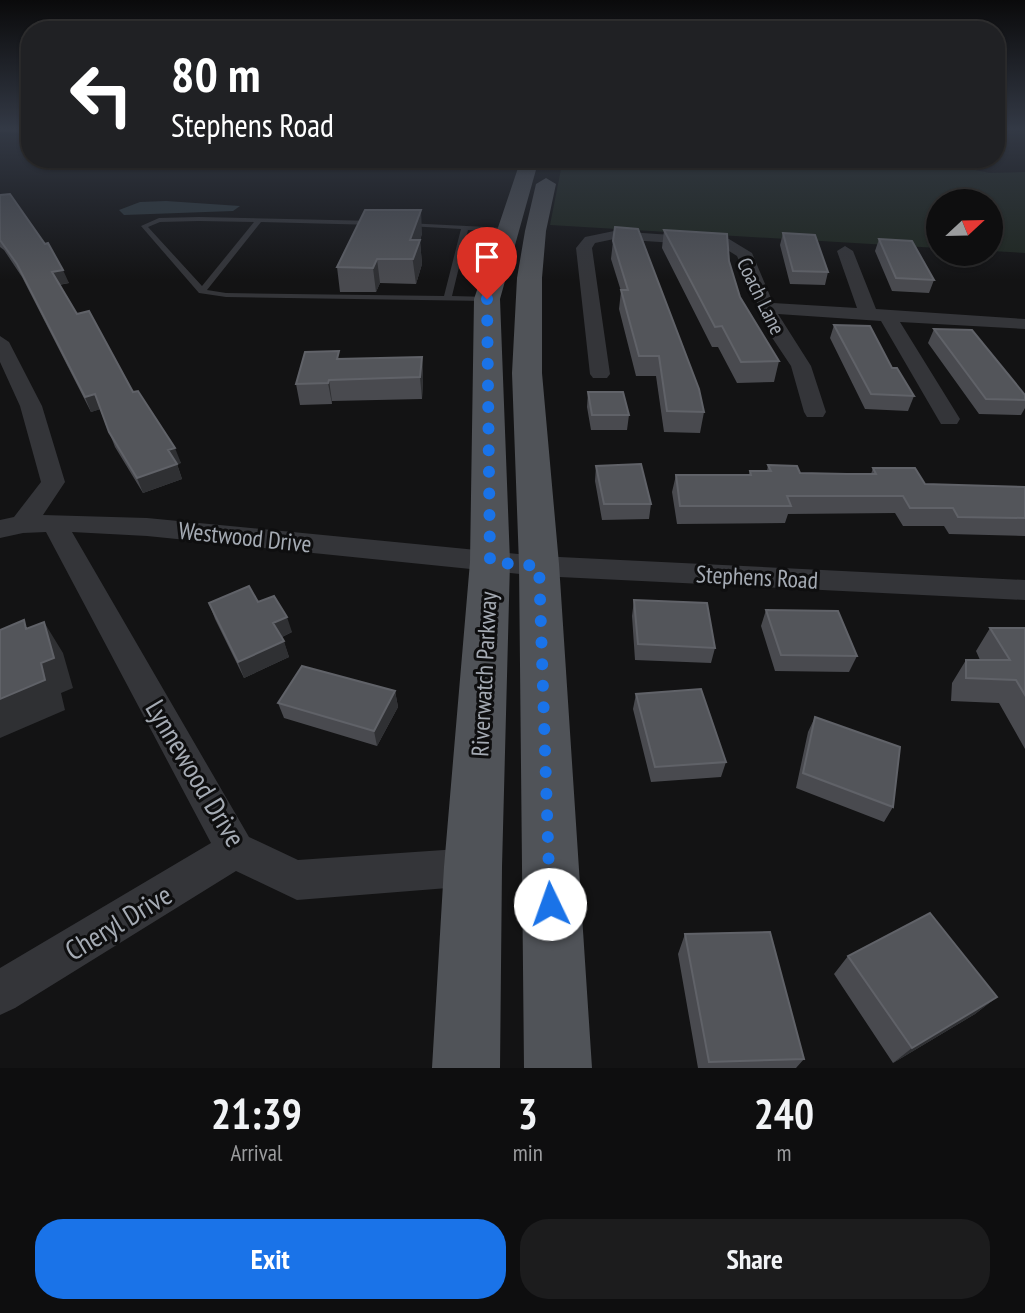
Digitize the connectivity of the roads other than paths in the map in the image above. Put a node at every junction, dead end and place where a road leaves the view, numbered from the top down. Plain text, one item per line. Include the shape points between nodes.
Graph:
1 (523, 180) edge
2 (547, 180) edge
3 (259, 220) junction
4 (384, 223) edge
5 (398, 224) edge
6 (465, 229) junction
7 (507, 230) junction
8 (845, 251) dead end
9 (202, 291) junction
10 (467, 299) junction
11 (766, 308) junction
12 (878, 314) junction
13 (1025, 324) edge
14 (0, 342) edge
15 (600, 374) dead end
16 (815, 412) dead end
17 (949, 419) dead end
18 (26, 525) edge
19 (490, 562) junction
20 (539, 566) junction
21 (1025, 590) edge
22 (235, 850) junction
23 (473, 867) junction
24 (0, 993) edge
25 (466, 1068) edge
26 (558, 1068) edge

1 - 7 main road, Riverwatch Parkway
2 - 20 main road via 535,227 525,324
3 - 4 lane
3 - 9 lane
3 - 9 lane via 159,220 144,226
5 - 6 lane
6 - 7 lane
6 - 10 lane
7 - 10 main road, Riverwatch Parkway
8 - 12 street
9 - 10 lane
10 - 19 main road, Riverwatch Parkway
11 - 12 street
11 - 15 street, Coach Lane via 744,253 724,242 614,235 590,240 584,248
11 - 16 street, Coach Lane via 801,366
12 - 13 street
12 - 17 street
14 - 18 street via 31,406 52,482
18 - 19 street, Westwood Drive via 147,527
18 - 22 street, Lynnewood Drive
19 - 20 street, Stephens Road
19 - 23 main road, Riverwatch Parkway
20 - 21 street, Stephens Road
20 - 26 main road
22 - 23 street, Lynnewood Drive via 297,880
22 - 24 street, Cheryl Drive
23 - 25 main road, Riverwatch Parkway

